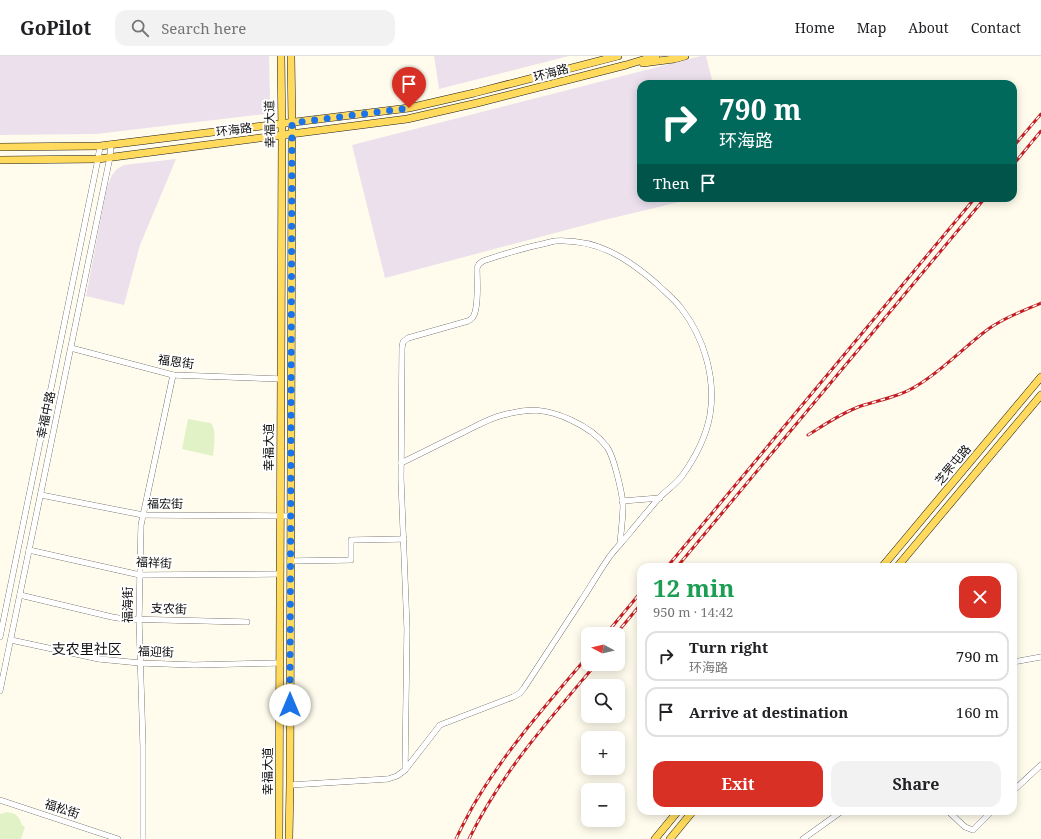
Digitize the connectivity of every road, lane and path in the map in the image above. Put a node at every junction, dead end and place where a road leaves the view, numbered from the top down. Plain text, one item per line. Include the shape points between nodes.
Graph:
1 (281, 56) edge
2 (291, 56) edge
3 (618, 56) edge
4 (656, 56) edge
5 (685, 56) edge
6 (626, 65) junction
7 (292, 123) junction
8 (282, 124) junction
9 (292, 134) junction
10 (282, 135) junction
11 (111, 144) junction
12 (100, 146) junction
13 (0, 147) edge
14 (110, 158) junction
15 (98, 159) junction
16 (0, 160) edge
17 (71, 348) junction
18 (173, 375) junction
19 (1041, 377) edge
20 (281, 379) junction
21 (1041, 395) edge
22 (401, 463) junction
23 (41, 495) junction
24 (660, 498) junction
25 (622, 501) junction
26 (143, 515) junction
27 (280, 516) junction
28 (290, 516) junction
29 (404, 540) junction
30 (620, 545) junction
31 (29, 550) junction
32 (290, 561) junction
33 (885, 563) edge
34 (900, 563) edge
35 (280, 574) junction
36 (140, 575) junction
37 (20, 595) junction
38 (139, 619) junction
39 (247, 622) dead end
40 (0, 637) edge
41 (11, 640) junction
42 (1041, 657) edge
43 (1017, 661) edge
44 (280, 663) junction
45 (140, 664) junction
46 (0, 688) edge
47 (1041, 765) edge
48 (405, 770) junction
49 (290, 785) junction
50 (1017, 787) edge
51 (0, 800) edge
52 (675, 815) edge
53 (690, 815) edge
54 (836, 815) edge
55 (952, 815) edge
56 (988, 815) edge
57 (118, 839) edge
58 (143, 839) edge
59 (279, 839) edge
60 (289, 839) edge
61 (655, 839) edge
62 (670, 839) edge
63 (803, 839) edge

1 - 8 main road, 幸福大道
2 - 7 main road, 幸福大道
3 - 7 main road, 环海路 via 409,108
4 - 6 main road, 环海路
5 - 6 main road
6 - 9 main road, 环海路 via 407,119
7 - 8 main road, 环海路
7 - 9 main road, 幸福大道
8 - 10 main road, 幸福大道
8 - 11 main road, 环海路
9 - 10 main road, 环海路
9 - 28 main road, 幸福大道
10 - 14 main road, 环海路
10 - 20 main road, 幸福大道
11 - 12 main road, 环海路
11 - 14 street, 幸福中路
12 - 13 main road, 环海路
12 - 15 street, 幸福中路
14 - 15 main road, 环海路
14 - 17 street, 幸福中路
15 - 16 main road, 环海路
15 - 40 street, 幸福中路
17 - 18 street, 福恩街
17 - 23 street, 幸福中路
18 - 20 street, 福恩街
18 - 26 street, 福海街
19 - 33 main road, 芝罘屯路
20 - 27 main road, 幸福大道
21 - 34 main road, 芝罘屯路
22 - 24 street via 403,342 408,338 468,321 473,317 477,304 477,268 483,261 554,241 573,242 598,246 616,254 644,273 681,308 700,339 710,375 710,415 699,448 681,477
22 - 25 street via 501,415 525,410 550,412 579,424 608,448
22 - 29 street
23 - 26 street, 福宏街
23 - 31 street, 幸福中路
24 - 25 street
24 - 30 street
25 - 30 street
26 - 27 street, 福宏街
26 - 36 street, 福海街
27 - 28 street, 福宏街
27 - 35 main road, 幸福大道
28 - 32 main road, 幸福大道
29 - 32 street via 351,540 351,560
29 - 48 street via 408,629
30 - 48 street via 610,556 520,693 440,725
31 - 36 street, 福祥街
31 - 37 street, 幸福中路
32 - 49 main road, 幸福大道
35 - 36 street, 福祥街
35 - 44 main road, 幸福大道
36 - 38 street, 福海街
37 - 38 street, 支农街 via 112,617
37 - 41 street, 幸福中路
38 - 39 street, 支农街
38 - 45 street, 福海街
41 - 45 street, 福迎街 via 99,660
41 - 46 street, 幸福中路
42 - 43 street
44 - 45 street, 福迎街
44 - 59 main road, 幸福大道
45 - 58 street, 福海街
47 - 50 street
48 - 49 street via 398,776 388,779
49 - 60 main road, 幸福大道
51 - 57 street, 福松街
52 - 61 main road
53 - 62 main road
54 - 63 street
55 - 56 street via 965,827 973,830

